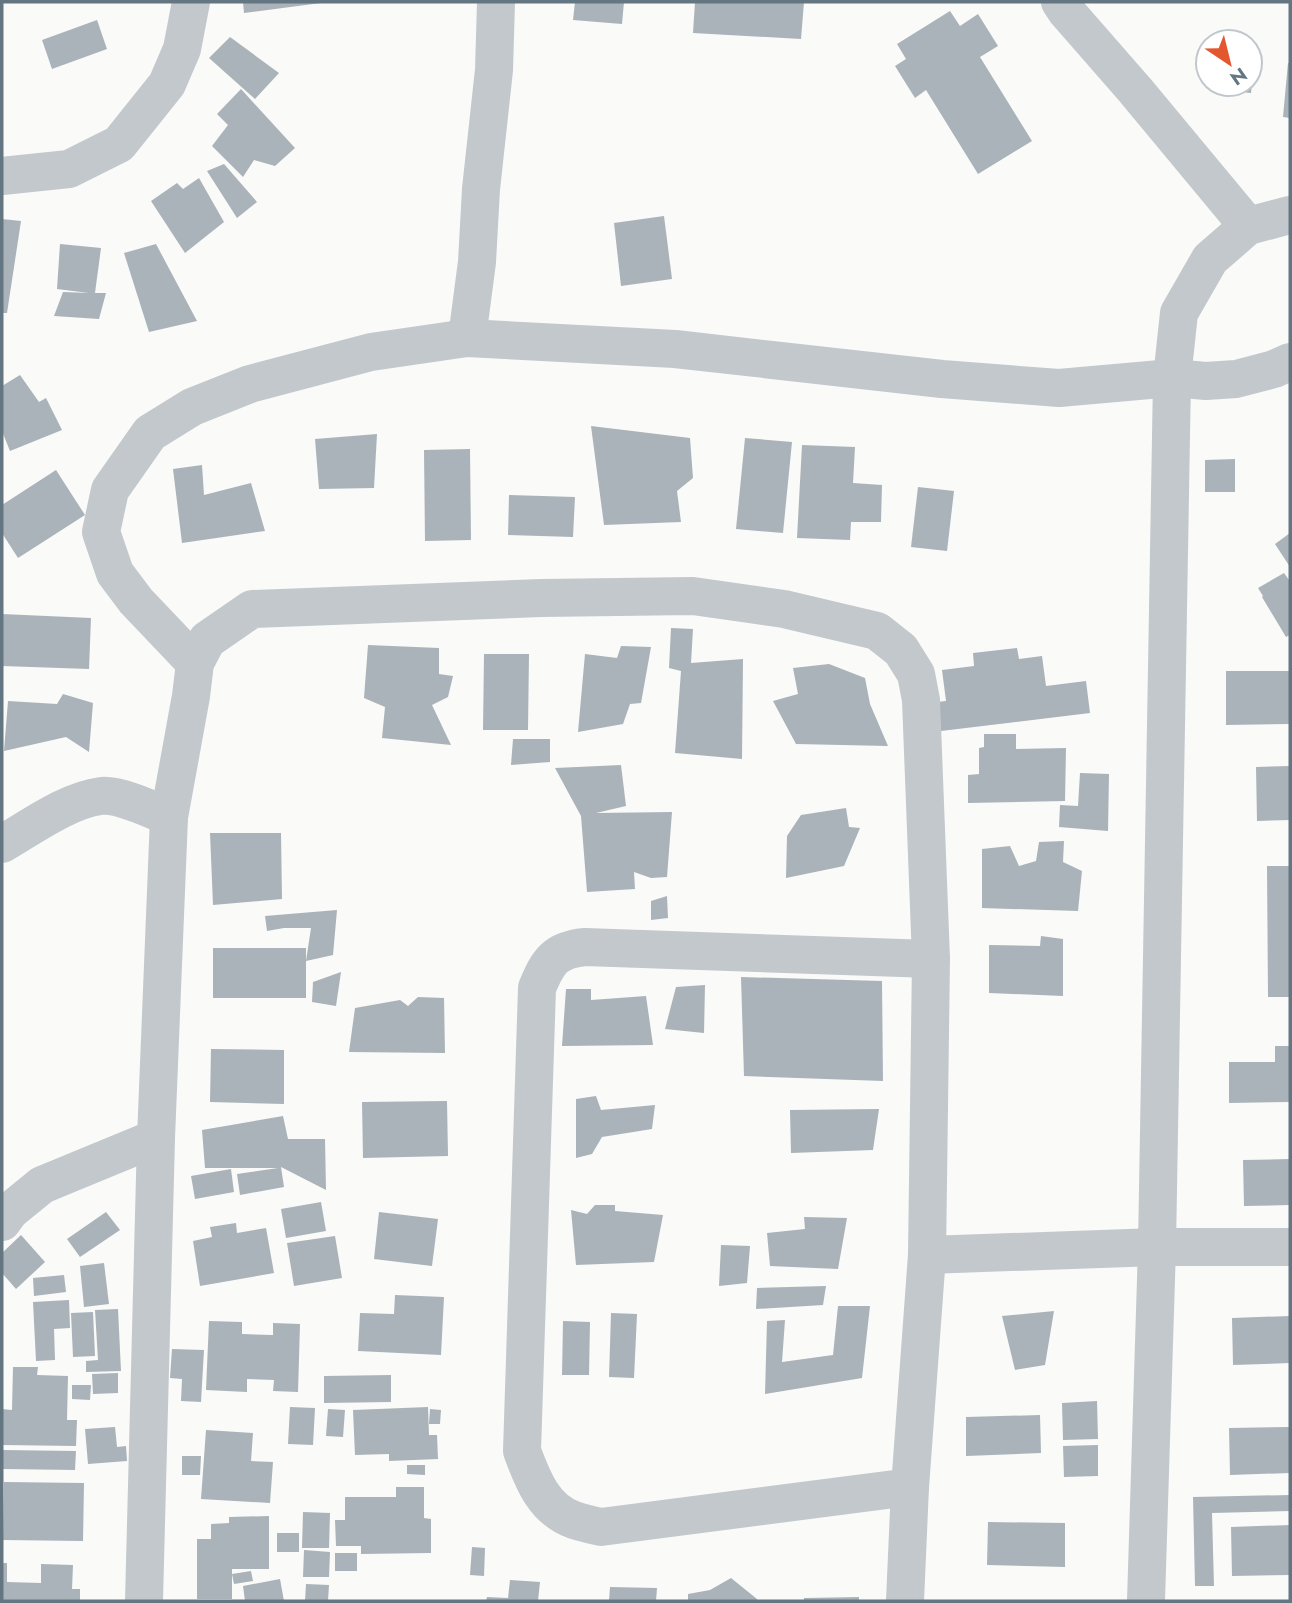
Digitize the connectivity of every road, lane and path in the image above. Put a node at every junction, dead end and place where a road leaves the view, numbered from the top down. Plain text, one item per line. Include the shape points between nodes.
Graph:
1 (191, 2) edge
2 (496, 2) edge
3 (1060, 2) edge
4 (2, 176) edge
5 (1290, 215) edge
6 (1248, 226) junction
7 (467, 338) junction
8 (1290, 362) edge
9 (1172, 378) junction
10 (195, 663) junction
11 (170, 817) junction
12 (2, 844) edge
13 (931, 959) junction
14 (156, 1138) junction
15 (2, 1222) edge
16 (1157, 1247) junction
17 (1290, 1247) edge
18 (928, 1255) junction
19 (910, 1488) junction
20 (144, 1601) edge
21 (905, 1601) edge
22 (1146, 1601) edge

1 - 4 street via 182,49 167,84 119,144 69,169
2 - 7 street via 494,70
3 - 6 street
5 - 6 street
6 - 9 street via 1210,259 1179,313
7 - 9 street via 675,349 942,379 1059,387
7 - 10 street via 371,352 250,384 192,407 150,433 110,489 101,532 115,573
8 - 9 street via 1236,379
9 - 16 street
10 - 11 street
10 - 13 street via 207,640 252,608 694,596 784,609 877,631 901,650 916,674 921,700
11 - 12 street via 103,796 68,806
11 - 14 street
13 - 18 street
13 - 19 street via 585,947 559,954 545,967 537,988 522,1451 534,1485 572,1520 601,1527
14 - 15 street via 42,1185
14 - 20 street
16 - 17 street
16 - 18 street
16 - 22 street
18 - 19 street
19 - 21 street

